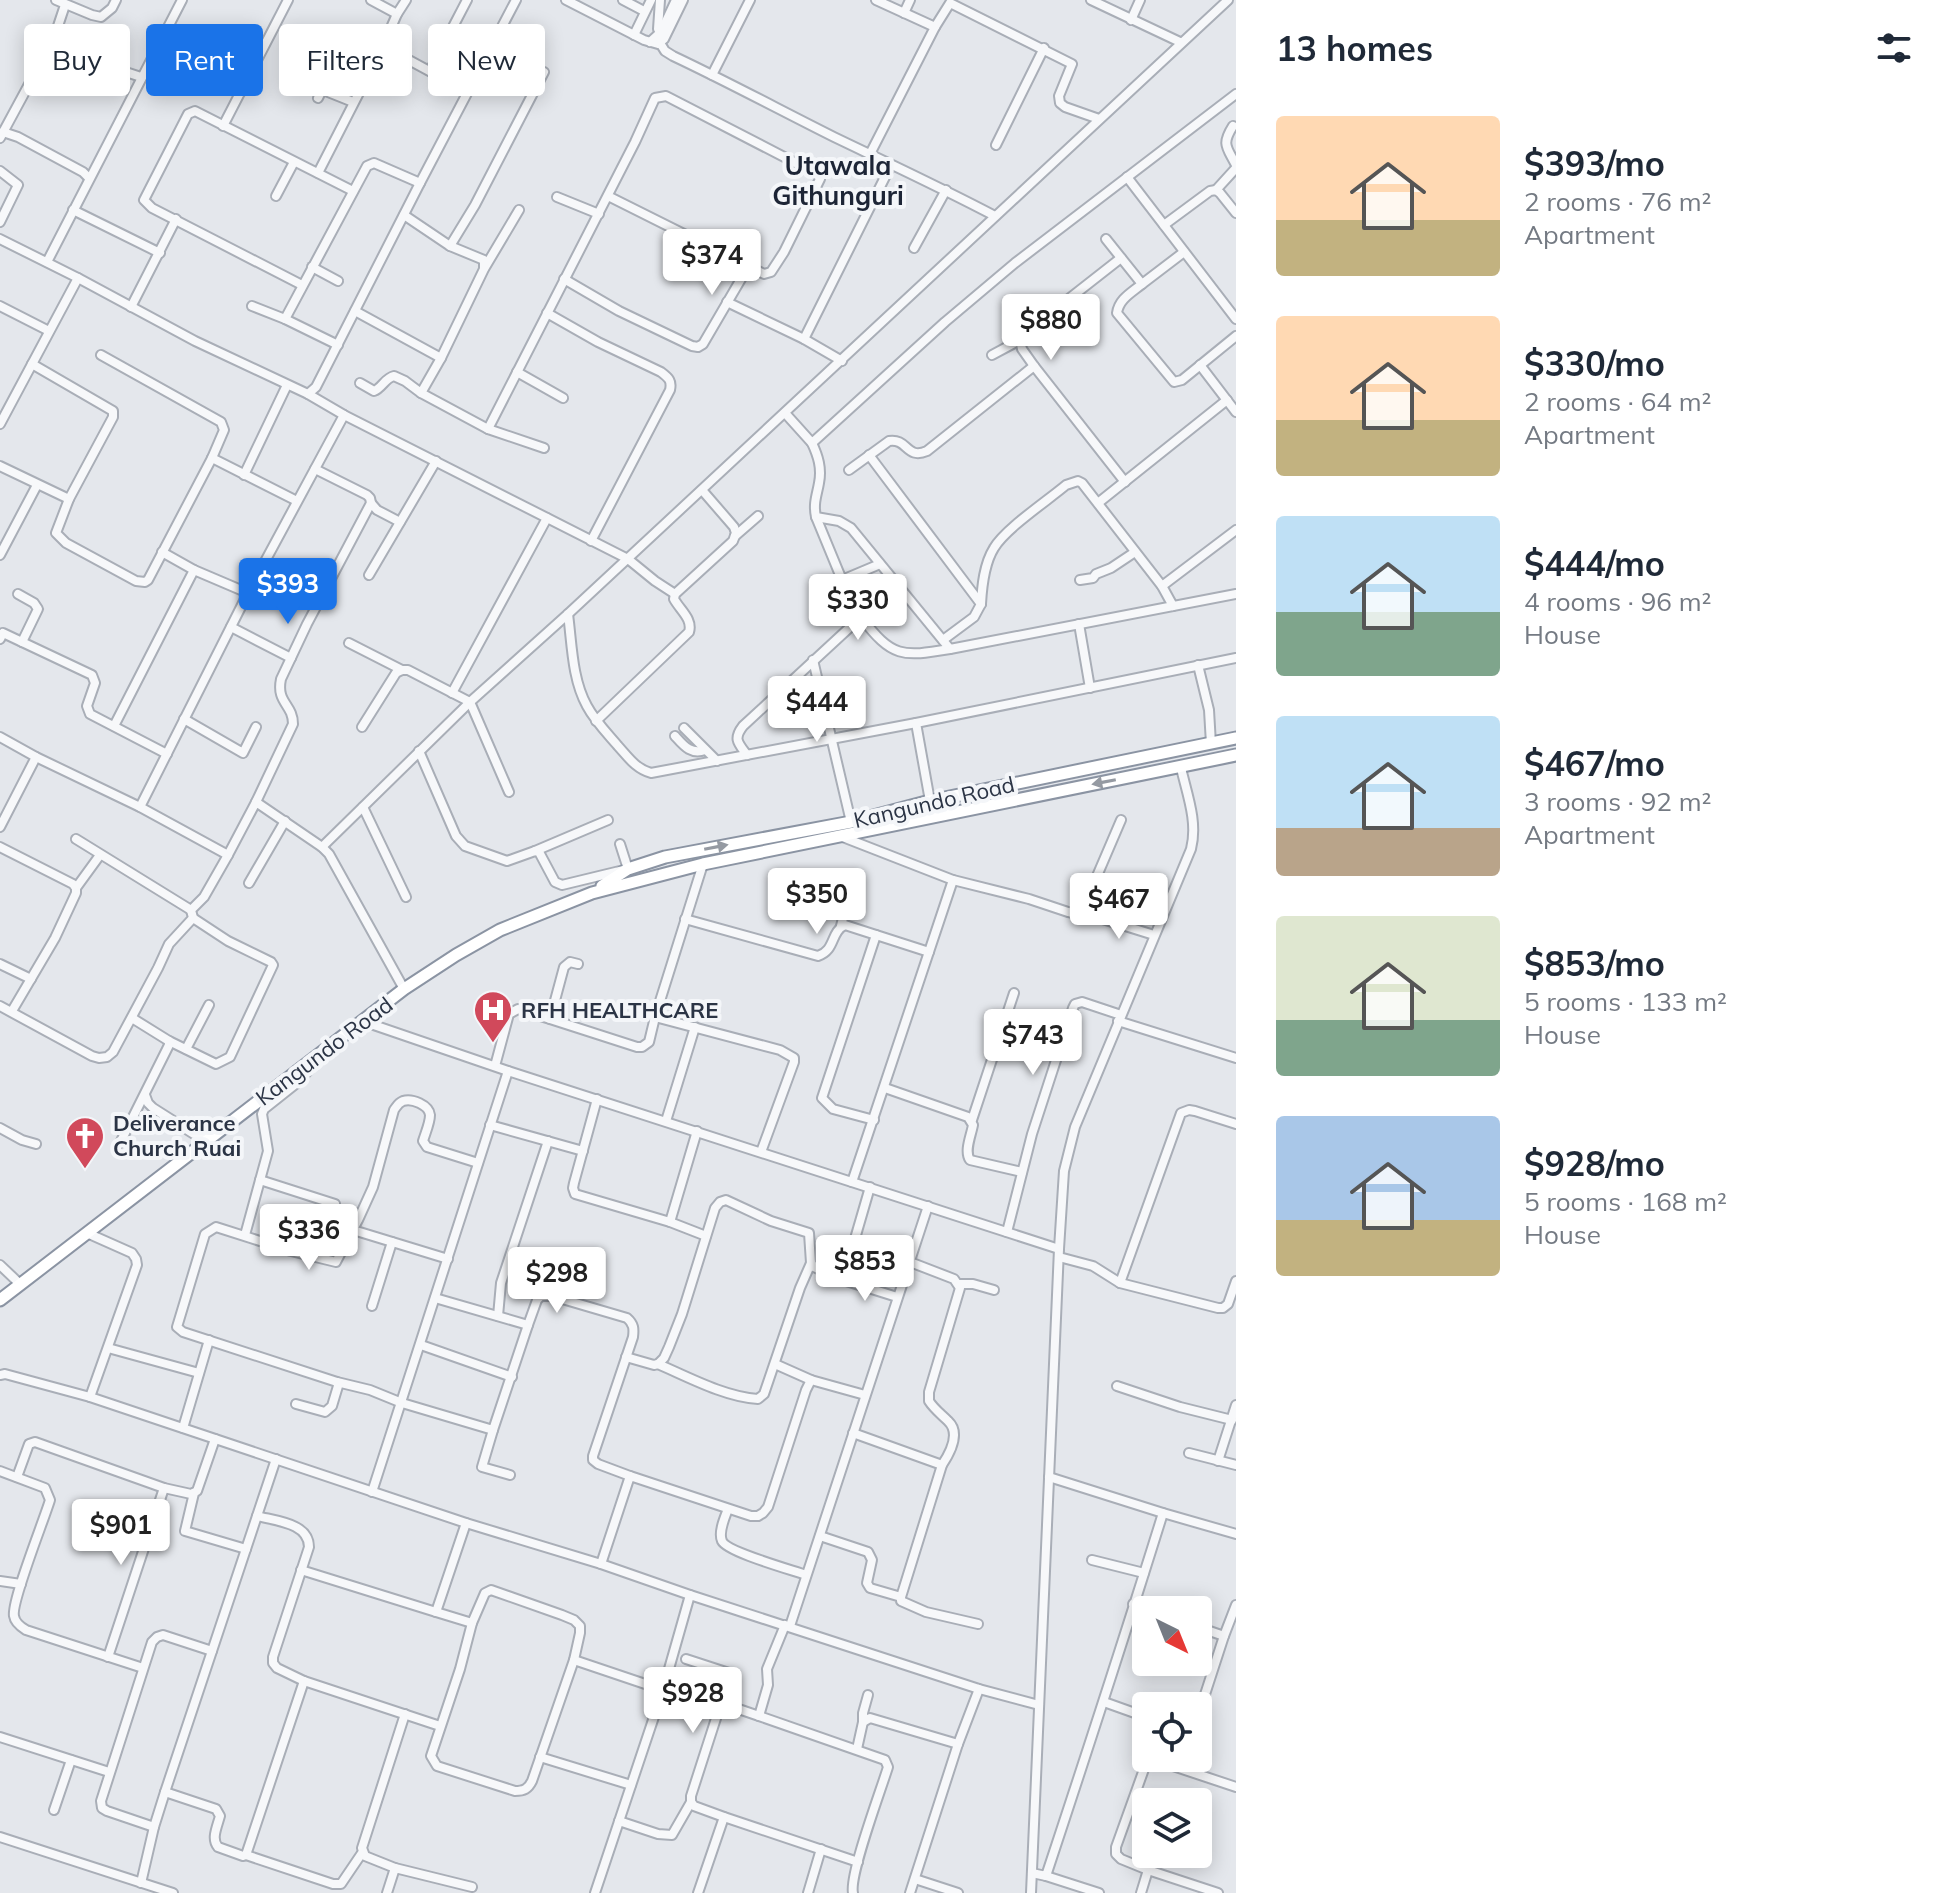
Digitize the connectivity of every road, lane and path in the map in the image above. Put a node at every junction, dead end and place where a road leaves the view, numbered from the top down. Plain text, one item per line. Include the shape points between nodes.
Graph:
1 (116, 0) edge
2 (182, 0) edge
3 (288, 0) edge
4 (371, 0) edge
5 (406, 0) edge
6 (467, 0) edge
7 (516, 0) edge
8 (566, 0) edge
9 (623, 0) edge
10 (651, 0) edge
11 (660, 0) edge
12 (676, 0) edge
13 (683, 0) edge
14 (750, 0) edge
15 (876, 0) edge
16 (910, 0) edge
17 (1091, 0) edge
18 (1140, 0) edge
19 (1228, 0) edge
20 (66, 3) edge
21 (578, 3) edge
22 (644, 11) junction
23 (904, 13) junction
24 (397, 14) junction
25 (1131, 20) junction
26 (59, 24) edge
27 (169, 24) edge
28 (393, 24) edge
29 (454, 24) edge
30 (503, 24) edge
31 (935, 27) junction
32 (634, 35) junction
33 (659, 38) junction
34 (1180, 42) junction
35 (1044, 48) junction
36 (263, 49) edge
37 (146, 68) edge
38 (130, 74) edge
39 (712, 75) junction
40 (141, 77) junction
41 (24, 94) edge
42 (1236, 94) edge
43 (239, 96) edge
44 (336, 96) edge
45 (356, 96) edge
46 (466, 96) edge
47 (532, 96) edge
48 (353, 102) junction
49 (1099, 119) junction
50 (223, 126) junction
51 (1233, 126) dead end
52 (2, 135) edge
53 (996, 145) dead end
54 (870, 154) junction
55 (294, 162) junction
56 (891, 165) junction
57 (1236, 167) edge
58 (0, 171) edge
59 (318, 173) junction
60 (1127, 177) junction
61 (89, 178) junction
62 (420, 183) junction
63 (946, 190) junction
64 (1216, 190) junction
65 (353, 191) junction
66 (276, 196) dead end
67 (608, 196) junction
68 (557, 197) dead end
69 (73, 210) junction
70 (519, 210) dead end
71 (1236, 213) edge
72 (599, 214) junction
73 (404, 215) junction
74 (995, 216) junction
75 (176, 219) junction
76 (0, 222) edge
77 (1164, 225) junction
78 (0, 239) edge
79 (1106, 239) dead end
80 (450, 246) junction
81 (914, 248) dead end
82 (1184, 252) junction
83 (160, 253) junction
84 (1121, 258) junction
85 (47, 262) junction
86 (312, 267) junction
87 (748, 267) junction
88 (484, 269) junction
89 (78, 278) junction
90 (564, 279) junction
91 (338, 281) dead end
92 (1142, 284) junction
93 (302, 285) junction
94 (727, 302) junction
95 (0, 306) edge
96 (252, 306) dead end
97 (131, 307) junction
98 (355, 311) junction
99 (547, 313) junction
100 (285, 319) junction
101 (1236, 319) edge
102 (49, 331) junction
103 (1236, 336) edge
104 (804, 339) junction
105 (1020, 340) junction
106 (338, 345) junction
107 (101, 355) dead end
108 (992, 355) dead end
109 (441, 358) junction
110 (842, 361) junction
111 (32, 364) junction
112 (1200, 365) junction
113 (1034, 366) junction
114 (517, 372) junction
115 (360, 383) dead end
116 (287, 385) junction
117 (421, 393) junction
118 (308, 394) junction
119 (563, 398) dead end
120 (1227, 400) junction
121 (1236, 412) edge
122 (785, 413) junction
123 (344, 415) junction
124 (0, 424) edge
125 (488, 429) junction
126 (812, 443) junction
127 (544, 448) dead end
128 (869, 455) junction
129 (212, 458) junction
130 (436, 461) junction
131 (0, 466) edge
132 (315, 469) junction
133 (849, 470) dead end
134 (244, 475) junction
135 (1125, 482) junction
136 (37, 485) junction
137 (702, 490) junction
138 (69, 499) junction
139 (297, 501) junction
140 (371, 503) junction
141 (1098, 503) junction
142 (758, 516) dead end
143 (816, 517) junction
144 (547, 518) junction
145 (400, 522) junction
146 (1236, 530) edge
147 (735, 536) junction
148 (591, 541) junction
149 (162, 552) junction
150 (1135, 552) junction
151 (0, 555) edge
152 (628, 559) junction
153 (880, 564) junction
154 (194, 570) junction
155 (369, 575) dead end
156 (842, 580) junction
157 (1080, 580) dead end
158 (1162, 586) junction
159 (248, 593) junction
160 (18, 594) dead end
161 (675, 594) junction
162 (1236, 594) edge
163 (981, 604) junction
164 (1173, 606) junction
165 (568, 614) junction
166 (861, 617) junction
167 (1079, 624) junction
168 (231, 627) junction
169 (1, 634) edge
170 (943, 640) junction
171 (22, 642) junction
172 (349, 643) dead end
173 (950, 649) junction
174 (291, 658) junction
175 (1236, 658) edge
176 (813, 660) junction
177 (1198, 665) junction
178 (402, 670) junction
179 (1090, 688) junction
180 (452, 693) junction
181 (470, 702) junction
182 (184, 719) junction
183 (596, 721) junction
184 (916, 723) junction
185 (114, 726) junction
186 (256, 727) dead end
187 (362, 727) dead end
188 (684, 728) dead end
189 (675, 736) dead end
190 (0, 737) edge
191 (1236, 738) edge
192 (832, 739) junction
193 (1210, 744) junction
194 (705, 750) junction
195 (419, 751) junction
196 (167, 754) junction
197 (747, 755) junction
198 (1236, 755) edge
199 (36, 757) junction
200 (717, 761) junction
201 (1211, 761) junction
202 (1181, 768) junction
203 (509, 792) dead end
204 (930, 801) junction
205 (256, 802) junction
206 (140, 807) junction
207 (363, 807) junction
208 (4, 808) edge
209 (608, 820) dead end
210 (1121, 820) dead end
211 (285, 821) junction
212 (851, 822) junction
213 (0, 827) edge
214 (837, 835) junction
215 (76, 839) dead end
216 (620, 844) dead end
217 (0, 847) edge
218 (322, 847) junction
219 (535, 851) junction
220 (100, 855) junction
221 (228, 855) junction
222 (665, 857) junction
223 (703, 864) junction
224 (628, 869) junction
225 (670, 872) junction
226 (854, 874) dead end
227 (953, 880) junction
228 (249, 883) dead end
229 (76, 888) junction
230 (592, 893) junction
231 (406, 897) dead end
232 (192, 914) junction
233 (1093, 916) junction
234 (685, 919) junction
235 (841, 926) junction
236 (876, 935) junction
237 (1154, 935) junction
238 (929, 952) junction
239 (0, 964) edge
240 (578, 964) dead end
241 (31, 979) junction
242 (404, 989) junction
243 (1014, 993) dead end
244 (209, 1005) dead end
245 (0, 1006) edge
246 (12, 1011) junction
247 (655, 1017) junction
248 (132, 1018) junction
249 (1119, 1018) junction
250 (550, 1019) junction
251 (362, 1021) junction
252 (695, 1027) junction
253 (169, 1041) junction
254 (329, 1046) junction
255 (186, 1049) junction
256 (1235, 1055) edge
257 (495, 1066) junction
258 (508, 1071) junction
259 (885, 1088) junction
260 (145, 1095) junction
261 (597, 1099) junction
262 (874, 1120) junction
263 (972, 1120) junction
264 (666, 1121) junction
265 (1236, 1124) edge
266 (490, 1125) junction
267 (0, 1128) edge
268 (697, 1131) junction
269 (194, 1134) junction
270 (209, 1138) junction
271 (548, 1141) junction
272 (120, 1143) dead end
273 (36, 1144) dead end
274 (194, 1150) junction
275 (583, 1151) junction
276 (761, 1152) junction
277 (478, 1163) junction
278 (1022, 1172) junction
279 (260, 1180) junction
280 (852, 1182) junction
281 (870, 1187) junction
282 (335, 1204) dead end
283 (928, 1206) junction
284 (670, 1222) junction
285 (353, 1230) junction
286 (1007, 1232) junction
287 (87, 1233) junction
288 (245, 1235) junction
289 (706, 1236) junction
290 (392, 1242) junction
291 (1059, 1253) junction
292 (448, 1259) junction
293 (910, 1262) junction
294 (811, 1263) junction
295 (0, 1265) edge
296 (843, 1280) junction
297 (1236, 1281) edge
298 (1120, 1283) junction
299 (20, 1284) junction
300 (959, 1284) junction
301 (994, 1290) dead end
302 (897, 1297) junction
303 (435, 1298) junction
304 (0, 1300) edge
305 (372, 1306) dead end
306 (498, 1316) junction
307 (528, 1325) junction
308 (209, 1340) junction
309 (421, 1345) junction
310 (108, 1348) junction
311 (626, 1357) junction
312 (658, 1364) junction
313 (775, 1364) junction
314 (199, 1373) junction
315 (0, 1375) edge
316 (512, 1377) junction
317 (811, 1380) junction
318 (337, 1382) junction
319 (1117, 1386) dead end
320 (865, 1395) junction
321 (90, 1397) junction
322 (402, 1403) junction
323 (296, 1404) dead end
324 (1236, 1405) edge
325 (1232, 1420) junction
326 (183, 1428) junction
327 (493, 1430) junction
328 (853, 1433) junction
329 (215, 1439) junction
330 (1189, 1453) dead end
331 (276, 1459) junction
332 (1218, 1461) junction
333 (942, 1465) junction
334 (1236, 1465) edge
335 (0, 1471) edge
336 (510, 1475) dead end
337 (630, 1476) junction
338 (17, 1477) junction
339 (1049, 1477) junction
340 (164, 1488) junction
341 (372, 1492) junction
342 (194, 1493) junction
343 (728, 1509) junction
344 (1163, 1513) junction
345 (257, 1516) junction
346 (466, 1523) junction
347 (1236, 1534) edge
348 (820, 1536) junction
349 (246, 1549) junction
350 (1092, 1560) dead end
351 (601, 1564) junction
352 (301, 1570) junction
353 (1144, 1573) junction
354 (806, 1575) junction
355 (0, 1581) edge
356 (21, 1584) junction
357 (690, 1595) junction
358 (1136, 1596) edge
359 (901, 1597) junction
360 (1236, 1605) edge
361 (1132, 1607) edge
362 (436, 1612) junction
363 (472, 1623) junction
364 (978, 1624) dead end
365 (787, 1626) junction
366 (1212, 1632) edge
367 (1224, 1636) junction
368 (212, 1651) junction
369 (108, 1657) junction
370 (686, 1659) dead end
371 (574, 1660) junction
372 (143, 1668) junction
373 (304, 1681) junction
374 (979, 1689) junction
375 (663, 1690) junction
376 (1206, 1692) edge
377 (868, 1695) dead end
378 (1104, 1702) junction
379 (721, 1703) junction
380 (1039, 1705) junction
381 (1132, 1712) edge
382 (405, 1714) junction
383 (759, 1716) junction
384 (863, 1722) junction
385 (440, 1726) junction
386 (0, 1737) edge
387 (958, 1744) junction
388 (857, 1749) junction
389 (540, 1757) junction
390 (71, 1760) junction
391 (109, 1772) junction
392 (1143, 1772) edge
393 (1190, 1772) edge
394 (631, 1785) junction
395 (1236, 1787) edge
396 (165, 1792) junction
397 (691, 1802) junction
398 (54, 1810) dead end
399 (724, 1817) junction
400 (619, 1821) junction
401 (154, 1827) junction
402 (0, 1837) edge
403 (821, 1849) junction
404 (362, 1853) junction
405 (246, 1855) junction
406 (858, 1862) junction
407 (395, 1868) junction
408 (1148, 1870) junction
409 (1032, 1873) junction
410 (1046, 1876) junction
411 (915, 1879) junction
412 (141, 1883) junction
413 (472, 1887) dead end
414 (173, 1893) edge
415 (387, 1893) edge
416 (595, 1893) edge
417 (698, 1893) edge
418 (808, 1893) edge
419 (853, 1893) edge
420 (910, 1893) edge
421 (958, 1893) edge
422 (1031, 1893) edge
423 (1099, 1893) edge
424 (1141, 1893) edge
425 (1218, 1893) edge

1 - 20 street via 101,17
2 - 27 street
3 - 36 street
4 - 24 street
5 - 24 street
6 - 29 street
7 - 30 street
8 - 21 street
9 - 22 street
10 - 22 street
11 - 33 street
12 - 33 street
13 - 33 street
14 - 39 street
15 - 23 street
16 - 23 street
17 - 25 street
18 - 25 street
19 - 34 street
20 - 26 street
21 - 32 street
22 - 32 street
23 - 31 street
24 - 28 street
25 - 34 street
31 - 35 street via 950,3
31 - 54 street
32 - 33 street
33 - 39 street via 665,51
34 - 49 street
35 - 49 street via 1072,64 1060,103
35 - 53 street
37 - 40 street
38 - 40 street
39 - 54 street
40 - 61 street
41 - 52 street
42 - 60 street
43 - 50 street
44 - 48 street
45 - 48 street
46 - 62 street
47 - 80 street
48 - 59 street
49 - 74 street
50 - 55 street
50 - 75 street via 195,111 188,114 144,200
51 - 57 street via 1225,138
52 - 61 street via 18,137
54 - 56 street
55 - 59 street
55 - 66 street
56 - 63 street
56 - 104 street
57 - 64 street
58 - 76 street via 18,188
59 - 65 street
60 - 77 street
60 - 126 street via 1015,263
61 - 69 street
62 - 65 street via 374,163
62 - 73 street
63 - 74 street
63 - 81 street
64 - 71 street
64 - 77 street
65 - 86 street
67 - 72 street
67 - 87 street
67 - 87 street via 655,98 666,96 817,174 820,182 773,269 764,274
68 - 72 street
69 - 83 street
69 - 85 street
70 - 88 street
72 - 90 street
73 - 80 street
73 - 98 street
74 - 110 street
75 - 83 street
75 - 93 street
77 - 82 street
78 - 85 street
79 - 84 street
80 - 88 street via 484,260
82 - 92 street
82 - 101 street
83 - 97 street
84 - 92 street
84 - 105 street
85 - 89 street
86 - 91 street
86 - 93 street
87 - 94 street
88 - 109 street
89 - 97 street
89 - 102 street
90 - 94 street via 698,347
90 - 99 street
92 - 112 street via 1118,306 1122,320 1174,382
93 - 100 street
94 - 104 street
95 - 102 street
96 - 100 street
97 - 116 street
98 - 106 street
98 - 109 street
99 - 114 street
99 - 148 street via 661,372 671,383
100 - 106 street
102 - 111 street
103 - 112 street
104 - 110 street
105 - 108 street
105 - 113 street
106 - 118 street
107 - 129 street via 221,422 224,430
109 - 117 street
110 - 122 street
111 - 124 street
111 - 138 street via 113,411
112 - 120 street
113 - 128 street via 927,451 915,453 894,439
113 - 135 street
114 - 119 street
114 - 125 street
115 - 117 street via 374,391 394,376
116 - 118 street
116 - 134 street
117 - 125 street
118 - 123 street
120 - 121 street
120 - 135 street
122 - 126 street
122 - 137 street
123 - 130 street
123 - 132 street
125 - 127 street
126 - 143 street via 821,471
128 - 133 street
128 - 163 street
129 - 134 street
129 - 149 street
130 - 144 street
130 - 145 street
131 - 136 street
132 - 139 street
132 - 140 street via 367,495
134 - 139 street
135 - 141 street
136 - 138 street
136 - 151 street
137 - 147 street via 734,527
137 - 152 street
138 - 149 street via 56,530 66,543 141,582 148,580
139 - 159 street
140 - 145 street
140 - 174 street
141 - 150 street
141 - 163 street via 1082,483 1074,482 1004,535 986,567
142 - 147 street
143 - 153 street via 847,525
143 - 156 street
144 - 148 street
144 - 180 street
145 - 155 street
146 - 158 street
147 - 161 street
148 - 152 street
149 - 154 street
150 - 157 street via 1093,578
150 - 158 street
152 - 161 street
152 - 165 street
153 - 156 street
153 - 170 street
154 - 159 street
154 - 185 street
156 - 166 street
158 - 164 street
159 - 168 street
160 - 171 street via 38,609
161 - 183 street via 689,620 689,632
162 - 164 street
163 - 170 street via 974,617
164 - 167 street
165 - 181 street
165 - 183 street via 580,691
166 - 173 street via 899,653
166 - 176 street
167 - 173 street
167 - 179 street
168 - 174 street
168 - 182 street
169 - 171 street
170 - 173 street
171 - 185 street via 92,675 95,683 87,710
172 - 178 street
174 - 205 street via 279,688 293,724
175 - 177 street
176 - 192 street
176 - 197 street via 738,733
177 - 179 street
177 - 193 street via 1209,710
178 - 180 street
178 - 187 street
179 - 184 street
180 - 181 street
181 - 195 street
181 - 203 street
182 - 186 street via 243,753
182 - 196 street
183 - 200 street via 643,771
184 - 192 street
184 - 204 street
185 - 196 street
188 - 194 street
189 - 194 street via 691,751
190 - 199 street
191 - 193 highway, Kangundo Road
192 - 197 street
192 - 212 street
193 - 201 highway
193 - 204 highway, Kangundo Road
194 - 200 street
195 - 207 street
195 - 219 street via 460,842 507,861
196 - 206 street
197 - 200 street
198 - 201 highway, Kangundo Road
199 - 206 street
199 - 208 street
201 - 202 highway, Kangundo Road
202 -> 214 highway, Kangundo Road
202 - 237 street via 1193,843
204 - 212 highway, Kangundo Road
205 - 211 street
205 - 221 street
206 - 221 street
207 - 218 street
207 - 231 street
208 - 213 street
209 - 219 street
210 - 233 street via 1097,876
211 - 218 street
211 - 228 street
222 -> 212 highway, Kangundo Road
214 - 223 highway, Kangundo Road
214 - 227 street
215 - 220 street
216 - 224 street
217 - 229 street
218 - 242 street
219 - 224 street via 558,885
220 - 229 street
220 - 232 street
221 - 232 street
222 - 224 highway, Kangundo Road
222 - 225 highway
223 - 225 highway, Kangundo Road
223 - 234 street
224 - 230 highway, Kangundo Road
225 - 230 highway, Kangundo Road
226 - 235 street
227 - 233 street
227 - 238 street
229 - 241 street
230 - 242 highway, Kangundo Road via 500,930
232 - 248 street via 169,944
232 - 255 street via 273,965 230,1057 216,1064
233 - 237 street
234 - 235 street via 818,956 829,950
234 - 247 street
235 - 236 street
236 - 238 street
236 - 262 street via 822,1098 833,1109
237 - 249 street
238 - 259 street
239 - 241 street
240 - 250 street via 564,967
241 - 246 street
242 - 251 highway, Kangundo Road
243 - 263 street
244 - 255 street
245 - 246 street
246 - 248 street via 99,1058 113,1052
247 - 250 street via 649,1042 642,1047
247 - 252 street
248 - 253 street
249 - 256 street
249 - 278 street via 1082,1002 1075,1004
249 - 291 street via 1068,1150
250 - 257 street via 518,1009 509,1014
251 - 254 highway, Kangundo Road
251 - 257 street
252 - 264 street
252 - 276 street via 794,1058
253 - 255 street
253 - 260 street
254 - 270 highway, Kangundo Road
254 - 279 street via 298,1082 264,1109 268,1147
257 - 258 street
258 - 261 street
258 - 266 street
259 - 262 street
259 - 263 street
260 - 269 street via 153,1108
260 - 272 street
261 - 264 street
261 - 275 street
262 - 280 street
263 - 278 street via 970,1160
264 - 268 street
265 - 298 street via 1195,1111 1181,1113
266 - 271 street
266 - 277 street
267 - 273 street
268 - 276 street
268 - 284 street
269 - 270 street
269 - 274 street
270 - 274 highway, Kangundo Road
271 - 275 street
271 - 306 street via 501,1283
274 - 287 highway, Kangundo Road
275 - 284 street via 575,1194
276 - 280 street
277 - 285 street via 427,1147 423,1141 429,1111 413,1101 398,1103 373,1187
277 - 292 street
278 - 286 street
279 - 282 street
279 - 288 street
280 - 281 street
281 - 283 street
281 - 296 street
283 - 286 street
283 - 293 street
284 - 289 street
285 - 288 street via 336,1262
285 - 290 street
286 - 291 street
287 - 299 highway, Kangundo Road
287 - 310 street via 136,1259
288 - 308 street via 216,1227 201,1243 177,1323 179,1330
289 - 294 street via 715,1208 726,1200 809,1233
289 - 312 street via 682,1314
290 - 292 street
290 - 305 street
291 - 298 street
291 - 339 street
292 - 303 street
293 - 300 street
293 - 302 street
294 - 296 street
294 - 313 street
295 - 299 street
296 - 302 street
297 - 298 street via 1223,1308
299 - 304 highway, Kangundo Road
300 - 301 street
300 - 333 street via 929,1392 929,1401 952,1427 954,1439
302 - 320 street
303 - 306 street
303 - 309 street
306 - 307 street
307 - 311 street via 537,1300 546,1295 627,1318 634,1328
307 - 316 street
308 - 314 street
308 - 318 street
309 - 316 street
309 - 322 street
310 - 314 street
310 - 321 street
311 - 312 street
311 - 337 street via 593,1460
312 - 313 street via 758,1399
313 - 317 street
314 - 326 street
315 - 321 street
316 - 327 street
317 - 320 street
317 - 343 street via 768,1507 758,1516
318 - 322 street
318 - 323 street via 332,1406 325,1412
319 - 325 street
320 - 328 street
321 - 326 street
322 - 327 street
322 - 341 street
324 - 325 street
325 - 332 street
326 - 329 street
327 - 336 street via 482,1467
328 - 333 street
328 - 348 street
329 - 331 street
329 - 342 street
330 - 332 street
331 - 341 street
331 - 345 street
332 - 334 street
333 - 359 street
335 - 338 street
337 - 343 street
337 - 351 street
338 - 340 street via 29,1444 35,1442
338 - 356 street via 45,1488 50,1500
339 - 344 street
339 - 380 street
340 - 342 street
340 - 369 street
341 - 346 street
342 - 349 street via 185,1531
343 - 354 street via 721,1533 727,1546
344 - 347 street
344 - 353 street
345 - 349 street
345 - 352 street via 306,1533 309,1547
346 - 351 street
346 - 362 street
348 - 354 street
348 - 359 street via 868,1552 872,1560 867,1586
349 - 368 street
350 - 353 street
351 - 357 street
352 - 362 street
352 - 373 street via 273,1663
353 - 358 street
354 - 365 street
355 - 356 street
356 - 369 street via 13,1614 19,1626
357 - 365 street
357 - 375 street
359 - 364 street via 926,1612
360 - 367 street
361 - 378 street
362 - 363 street
363 - 371 street via 491,1590 562,1615 580,1626
363 - 385 street
365 - 374 street
365 - 383 street via 767,1669
366 - 367 street
367 - 376 street
368 - 372 street via 163,1635 152,1642
368 - 396 street
369 - 372 street
370 - 379 street via 729,1673
371 - 375 street
371 - 389 street
372 - 391 street
373 - 382 street
373 - 405 street
374 - 380 street
374 - 387 street
375 - 394 street
377 - 384 street
378 - 381 street
378 - 410 street
379 - 383 street
379 - 397 street
380 - 409 street
382 - 385 street
382 - 404 street
383 - 388 street
384 - 387 street via 870,1718
384 - 388 street
385 - 389 street via 431,1756 437,1766 515,1791 529,1787
386 - 390 street
387 - 411 street
388 - 406 street via 885,1760 888,1767
389 - 394 street
390 - 391 street
390 - 398 street
391 - 401 street via 102,1808
392 - 408 street via 1116,1854
393 - 395 street
394 - 400 street
396 - 401 street
396 - 405 street via 216,1809 216,1845
397 - 399 street
397 - 400 street via 672,1835
399 - 403 street
399 - 417 street
400 - 416 street
401 - 412 street
402 - 412 street
403 - 406 street
403 - 418 street
404 - 405 street via 341,1884
404 - 407 street
406 - 419 street
407 - 413 street
407 - 415 street
408 - 424 street
408 - 425 street
409 - 410 street
409 - 422 street
410 - 423 street
411 - 420 street
411 - 421 street
412 - 414 street

